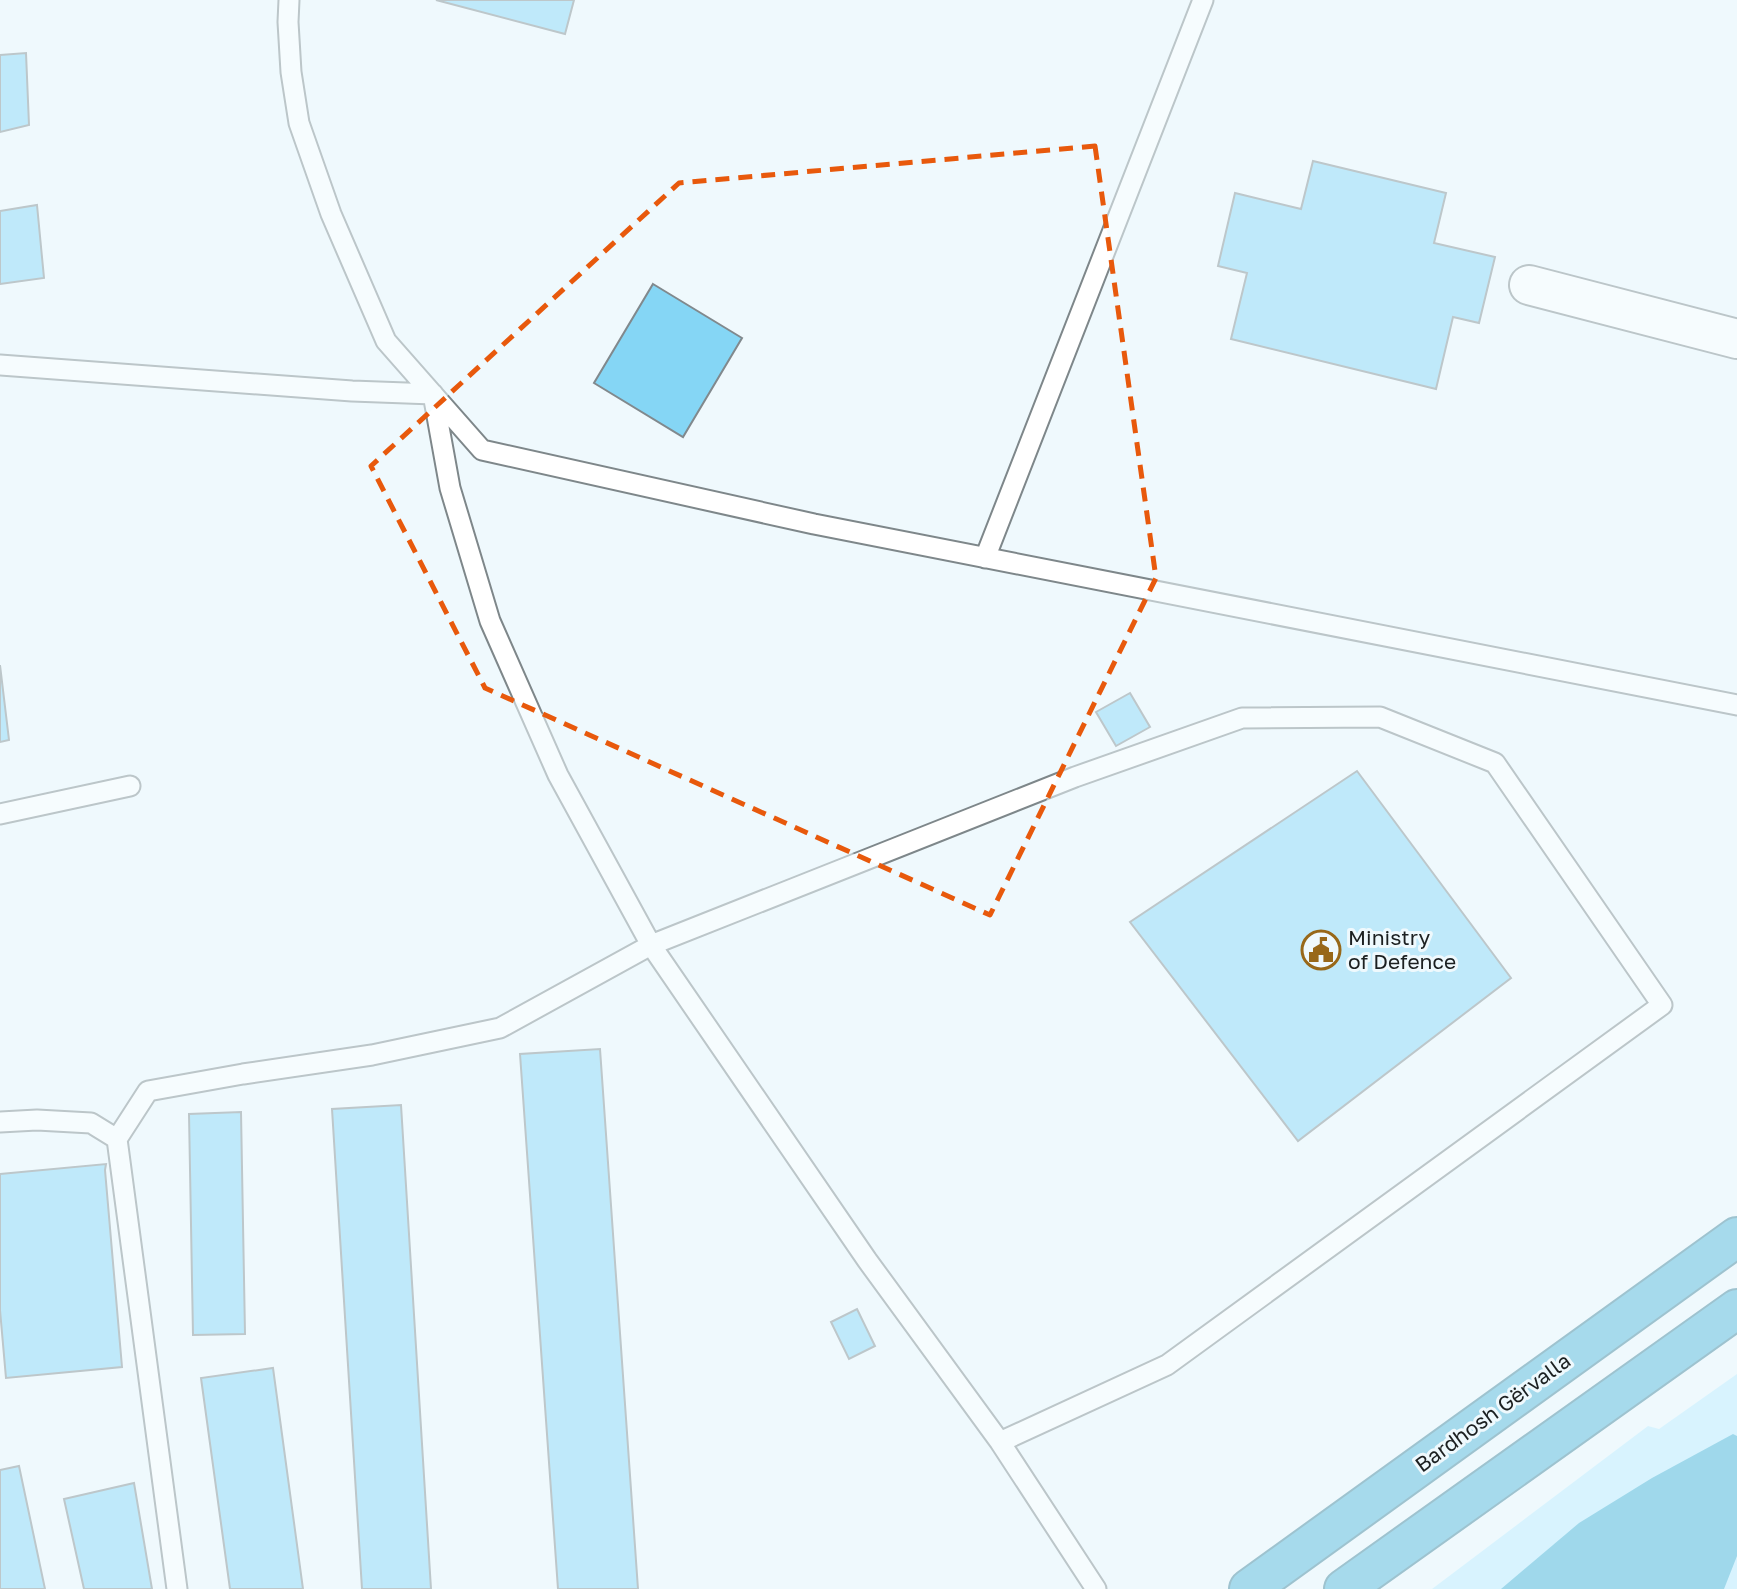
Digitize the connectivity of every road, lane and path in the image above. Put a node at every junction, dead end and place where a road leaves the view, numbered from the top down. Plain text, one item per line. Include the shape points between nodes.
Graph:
1 (289, 0) edge
2 (1203, 0) edge
3 (1529, 285) dead end
4 (1737, 339) edge
5 (0, 365) edge
6 (433, 394) junction
7 (985, 558) junction
8 (1737, 705) edge
9 (130, 786) dead end
10 (0, 814) edge
11 (651, 945) junction
12 (0, 1122) edge
13 (117, 1139) junction
14 (1737, 1237) edge
15 (1737, 1309) edge
16 (1000, 1442) junction
17 (177, 1589) edge
18 (1096, 1589) edge
19 (1249, 1589) edge
20 (1344, 1589) edge

1 - 6 lane via 291,72 299,123 331,214 386,341
2 - 7 lane
3 - 4 street
5 - 6 lane
6 - 7 lane via 482,450
6 - 11 lane via 450,488 490,621 558,775
7 - 8 lane
9 - 10 lane
11 - 13 lane via 500,1028 372,1055 148,1091
11 - 16 lane via 867,1259
11 - 16 lane via 1075,777 1242,718 1380,717 1495,763 1662,1005 1167,1365
12 - 13 lane via 91,1123
13 - 17 lane
14 - 19 highway, Bardhosh Gërvalla
15 - 20 highway
16 - 18 lane

